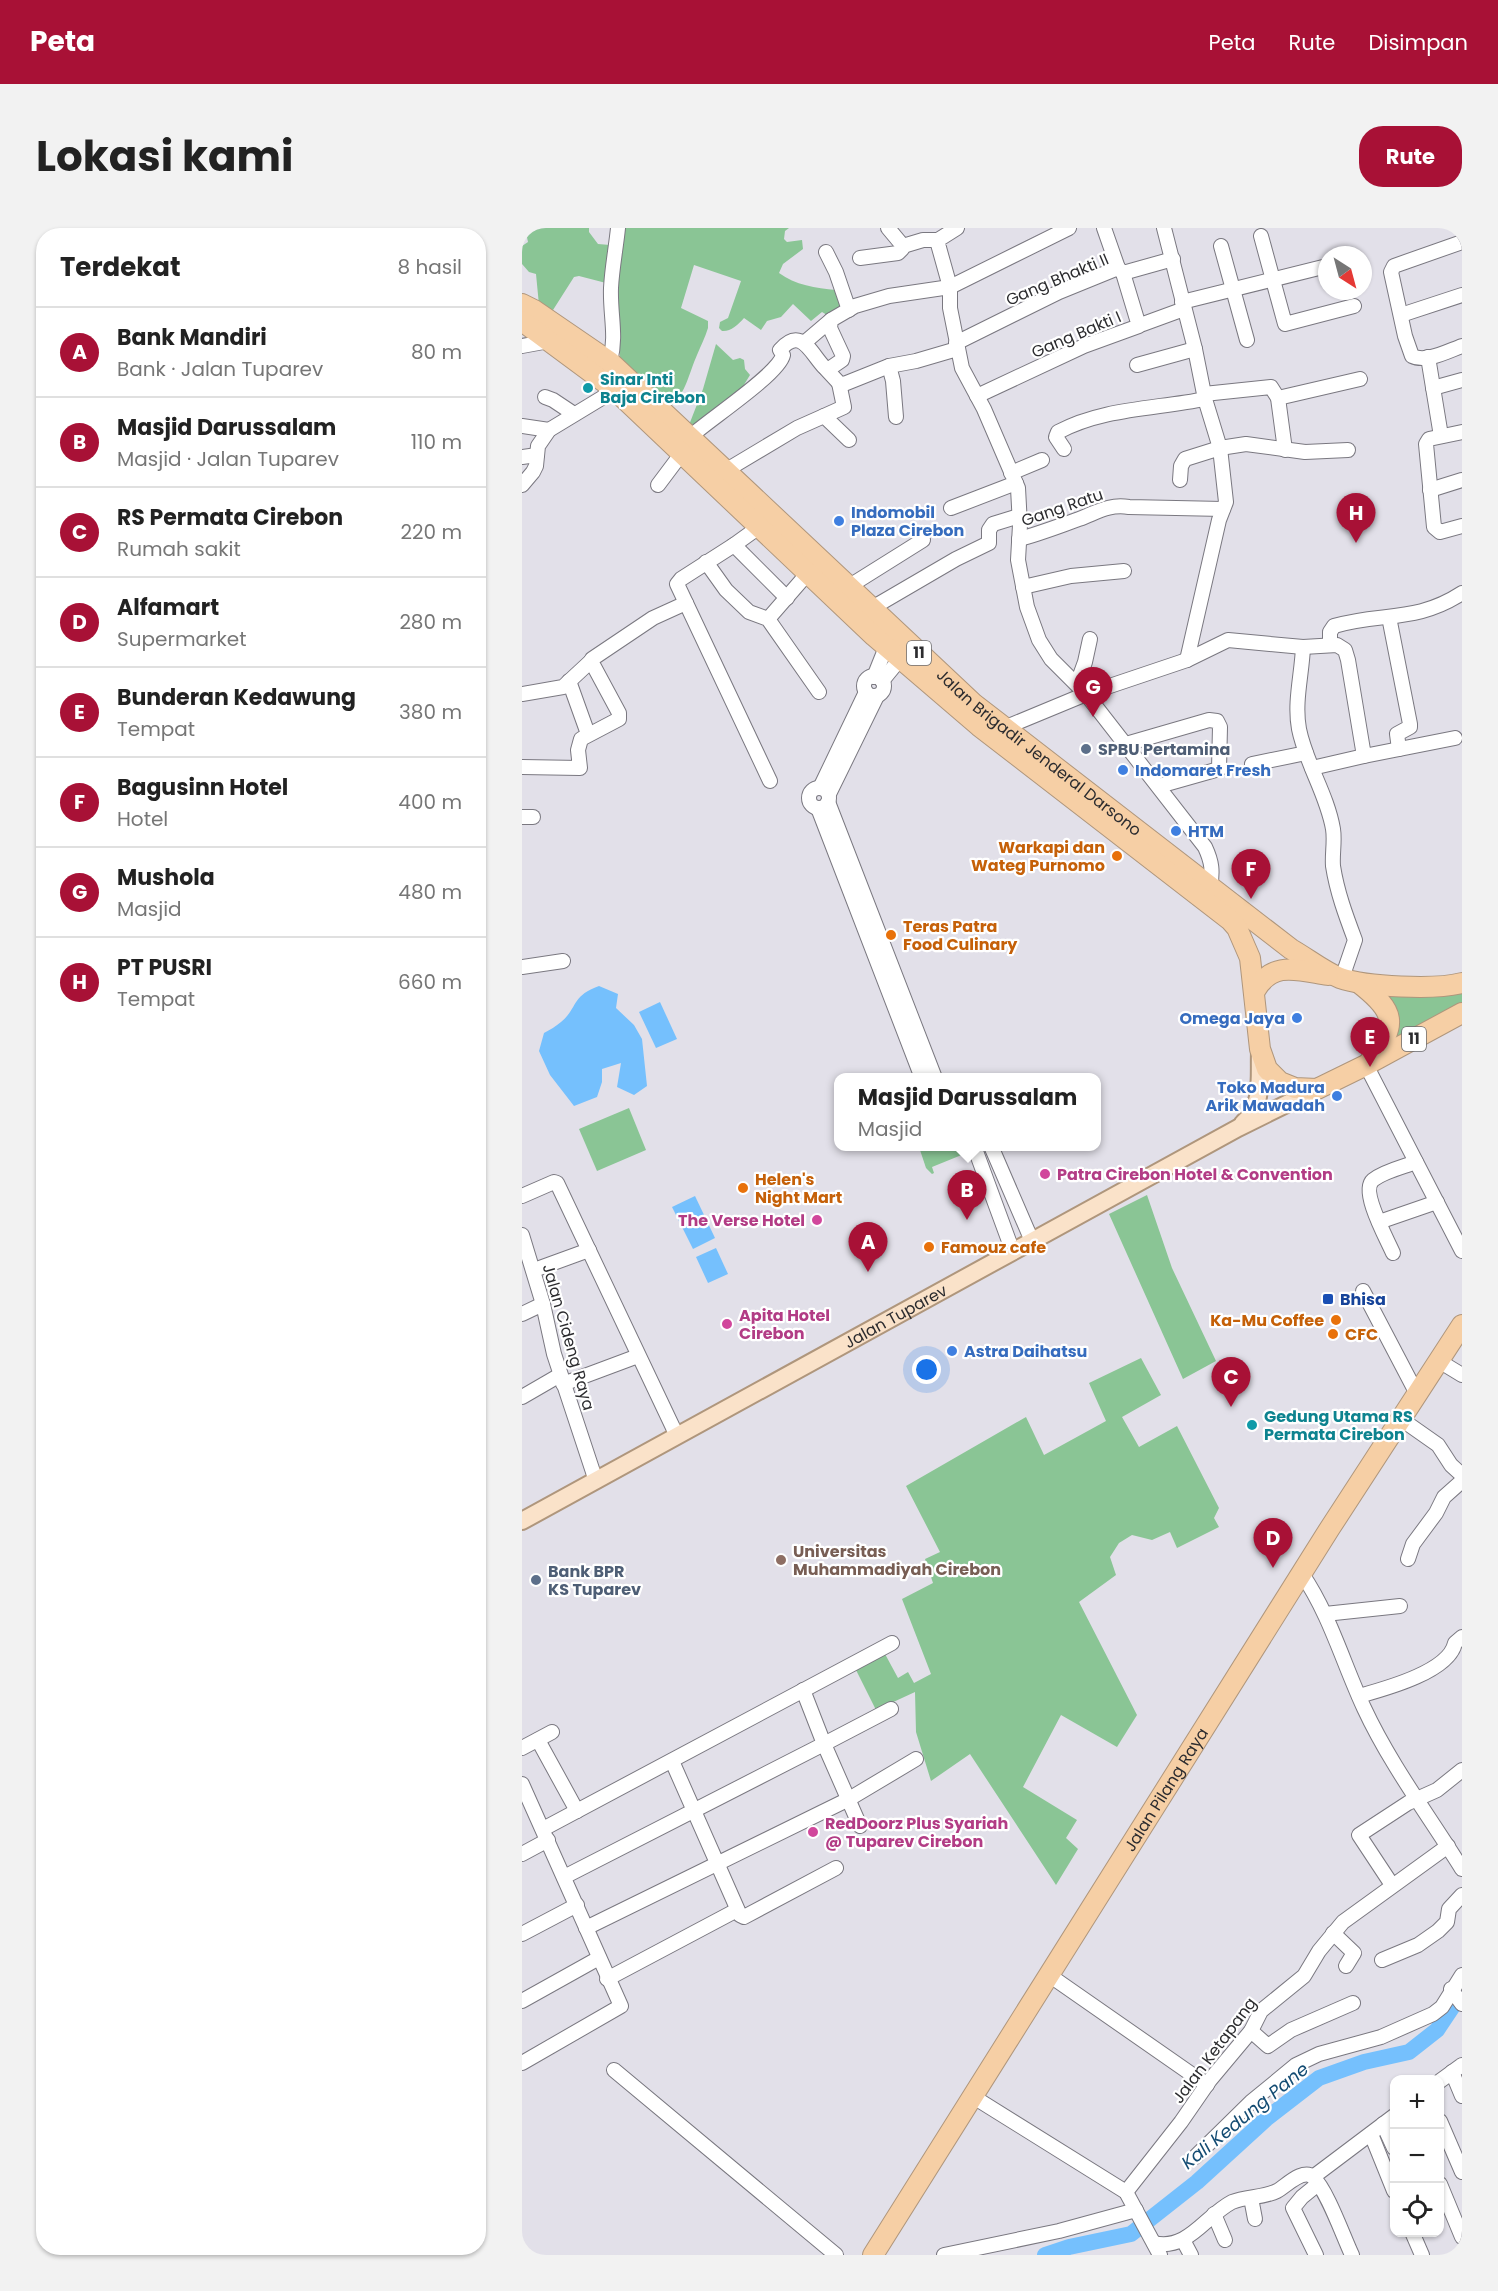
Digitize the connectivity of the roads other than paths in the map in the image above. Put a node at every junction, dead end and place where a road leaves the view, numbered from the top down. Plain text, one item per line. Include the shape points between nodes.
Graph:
1 (618, 228) edge
2 (888, 228) edge
3 (957, 228) edge
4 (1069, 228) edge
5 (1104, 228) edge
6 (1164, 228) edge
7 (1261, 236) dead end
8 (938, 240) junction
9 (1462, 242) edge
10 (903, 246) junction
11 (1221, 246) dead end
12 (826, 252) dead end
13 (860, 258) dead end
14 (1173, 259) junction
15 (1318, 268) edge
16 (1121, 271) junction
17 (1273, 280) junction
18 (950, 287) junction
19 (1233, 290) junction
20 (1462, 295) edge
21 (522, 304) edge
22 (1183, 306) junction
23 (1354, 306) dead end
24 (849, 310) junction
25 (1401, 315) junction
26 (831, 320) junction
27 (522, 321) edge
28 (1143, 324) dead end
29 (1247, 339) dead end
30 (549, 341) junction
31 (804, 343) junction
32 (522, 346) edge
33 (957, 346) junction
34 (1462, 346) edge
35 (1195, 349) junction
36 (1428, 357) junction
37 (610, 362) junction
38 (1137, 365) dead end
39 (888, 366) junction
40 (826, 369) junction
41 (1360, 378) dead end
42 (1462, 380) edge
43 (839, 383) junction
44 (1433, 388) junction
45 (615, 390) junction
46 (977, 396) junction
47 (545, 397) dead end
48 (1204, 397) junction
49 (1278, 398) junction
50 (574, 414) junction
51 (824, 416) junction
52 (896, 417) dead end
53 (522, 426) edge
54 (549, 430) junction
55 (1462, 432) edge
56 (1441, 436) junction
57 (849, 440) dead end
58 (686, 445) junction
59 (1220, 448) junction
60 (1064, 449) dead end
61 (1285, 450) junction
62 (1348, 450) dead end
63 (537, 454) junction
64 (522, 457) edge
65 (1042, 460) dead end
66 (725, 471) junction
67 (1014, 478) junction
68 (1180, 480) dead end
69 (1462, 480) edge
70 (522, 485) edge
71 (657, 485) dead end
72 (1430, 490) junction
73 (951, 508) dead end
74 (1223, 509) junction
75 (1019, 516) junction
76 (1462, 526) edge
77 (759, 527) junction
78 (1019, 539) junction
79 (923, 540) dead end
80 (734, 545) junction
81 (706, 562) junction
82 (1124, 571) dead end
83 (808, 573) junction
84 (848, 586) junction
85 (1023, 587) junction
86 (1462, 593) edge
87 (787, 598) junction
88 (686, 603) junction
89 (872, 609) junction
90 (1389, 617) junction
91 (768, 619) junction
92 (1090, 639) dead end
93 (1330, 645) junction
94 (1303, 647) junction
95 (893, 653) junction
96 (1187, 660) junction
97 (591, 662) junction
98 (1056, 665) junction
99 (569, 681) junction
100 (1082, 689) junction
101 (819, 692) dead end
102 (522, 694) edge
103 (1070, 700) junction
104 (983, 721) junction
105 (1004, 728) junction
106 (588, 734) junction
107 (1455, 738) dead end
108 (1126, 744) junction
109 (1400, 749) junction
110 (1306, 753) junction
111 (1364, 756) junction
112 (1252, 764) dead end
113 (522, 767) edge
114 (1312, 768) junction
115 (771, 781) dead end
116 (1159, 786) junction
117 (1070, 788) junction
118 (1140, 841) junction
119 (1210, 888) junction
120 (562, 961) dead end
121 (522, 967) edge
122 (1346, 979) junction
123 (1462, 983) edge
124 (1254, 992) junction
125 (1462, 1013) edge
126 (911, 1033) junction
127 (1260, 1050) junction
128 (1366, 1065) junction
129 (921, 1073) edge
130 (933, 1073) edge
131 (1317, 1089) junction
132 (1238, 1128) junction
133 (976, 1151) edge
134 (993, 1151) edge
135 (1416, 1162) junction
136 (522, 1196) edge
137 (1437, 1202) junction
138 (1379, 1222) junction
139 (1026, 1229) junction
140 (522, 1235) edge
141 (1009, 1238) junction
142 (589, 1250) junction
143 (1462, 1251) edge
144 (1393, 1253) dead end
145 (534, 1270) junction
146 (1363, 1291) dead end
147 (543, 1304) junction
148 (522, 1314) edge
149 (1462, 1325) edge
150 (638, 1356) junction
151 (1439, 1361) junction
152 (1462, 1376) edge
153 (562, 1380) junction
154 (1417, 1394) junction
155 (522, 1397) edge
156 (1401, 1419) junction
157 (677, 1436) junction
158 (1456, 1465) edge
159 (1462, 1475) edge
160 (596, 1481) junction
161 (1462, 1481) edge
162 (522, 1521) edge
163 (1408, 1559) dead end
164 (1302, 1574) junction
165 (1400, 1606) dead end
166 (1325, 1614) junction
167 (1462, 1637) edge
168 (892, 1643) dead end
169 (803, 1690) junction
170 (1359, 1696) junction
171 (891, 1709) dead end
172 (552, 1732) dead end
173 (538, 1740) junction
174 (824, 1744) junction
175 (522, 1748) edge
176 (916, 1759) dead end
177 (672, 1761) junction
178 (1462, 1770) edge
179 (522, 1784) edge
180 (1418, 1798) junction
181 (849, 1799) junction
182 (577, 1811) junction
183 (694, 1813) junction
184 (860, 1826) dead end
185 (546, 1834) junction
186 (1448, 1846) junction
187 (522, 1854) edge
188 (717, 1865) junction
189 (836, 1868) dead end
190 (1462, 1869) edge
191 (564, 1878) junction
192 (1392, 1885) junction
193 (1462, 1895) edge
194 (577, 1905) junction
195 (737, 1910) junction
196 (586, 1928) junction
197 (522, 1934) edge
198 (1333, 1934) junction
199 (599, 1958) junction
200 (1382, 1960) dead end
201 (1346, 1966) dead end
202 (1049, 1975) junction
203 (1462, 1975) edge
204 (607, 1979) junction
205 (1452, 1990) junction
206 (522, 2001) edge
207 (1353, 2003) dead end
208 (1462, 2004) edge
209 (1251, 2031) junction
210 (522, 2062) edge
211 (1457, 2068) edge
212 (614, 2070) dead end
213 (1444, 2078) edge
214 (1207, 2085) junction
215 (972, 2096) junction
216 (1462, 2096) edge
217 (1389, 2120) edge
218 (1443, 2129) edge
219 (1371, 2134) junction
220 (1195, 2157) dead end
221 (1462, 2172) edge
222 (1314, 2179) junction
223 (1392, 2183) edge
224 (1126, 2192) junction
225 (1444, 2194) edge
226 (1251, 2198) junction
227 (1137, 2212) junction
228 (1214, 2214) junction
229 (1255, 2219) dead end
230 (1415, 2237) edge
231 (1462, 2237) edge
232 (1183, 2240) junction
233 (1225, 2240) dead end
234 (1156, 2246) edge
235 (836, 2255) edge
236 (873, 2255) edge
237 (944, 2255) edge
238 (1191, 2255) edge
239 (1316, 2255) edge
240 (1352, 2255) edge
241 (1422, 2255) edge

1 - 37 street via 611,289 615,332
2 - 10 street
3 - 8 street
4 - 18 street
5 - 16 street
6 - 14 street
7 - 17 street
8 - 10 street
8 - 18 street
9 - 25 street via 1391,269
10 - 13 street via 898,253
11 - 19 street
12 - 24 street
14 - 16 street, Gang Bhakti II
14 - 22 street
15 - 17 street
16 - 33 street, Gang Bhakti II via 1059,292
16 - 46 street, Gang Bakti I via 1139,326 1084,346
17 - 19 street
17 - 23 street via 1287,324
18 - 24 street via 889,296
18 - 33 street
19 - 22 street
19 - 29 street
20 - 25 street
21 - 37 highway, Jalan Brigadir Jenderal Darsono / 11
22 - 28 street
22 - 35 street
24 - 26 street
25 - 36 street via 1410,354 1414,358
26 - 31 street
26 - 40 street via 830,328 842,360
27 - 30 highway, Jalan Brigadir Jenderal Darsono / 11
30 - 32 street
30 - 45 highway, Jalan Brigadir Jenderal Darsono / 11
31 - 40 street
31 - 58 street via 795,339 782,347 781,361
33 - 39 street, Gang Bhakti II
33 - 46 street via 962,369
34 - 36 street
35 - 38 street
35 - 48 street
36 - 44 street
37 - 58 highway, Jalan Brigadir Jenderal Darsono / 11
39 - 43 street, Gang Bhakti II via 852,382
39 - 52 street
40 - 43 street
41 - 49 street
42 - 44 street
43 - 51 street via 844,408
44 - 56 street
45 - 50 street
45 - 58 highway, Jalan Brigadir Jenderal Darsono / 11
46 - 67 street
47 - 50 street
48 - 49 street via 1271,387
48 - 59 street
48 - 60 street via 1087,420 1056,434
49 - 61 street
50 - 54 street
51 - 57 street
51 - 66 street
53 - 54 street
54 - 63 street
55 - 56 street
56 - 72 street via 1426,444
58 - 66 highway, Jalan Brigadir Jenderal Darsono / 11
58 - 71 street
58 - 77 highway, Jalan Brigadir Jenderal Darsono / 11
59 - 61 street via 1260,445
59 - 68 street via 1185,459
59 - 74 street via 1226,498
61 - 62 street
63 - 64 street
63 - 70 street via 533,472
65 - 67 street
66 - 84 highway, Jalan Brigadir Jenderal Darsono / 11
67 - 73 street
67 - 75 street
69 - 72 street
72 - 76 street via 1436,530
74 - 78 street, Gang Ratu via 1119,505
74 - 96 street
75 - 78 street
75 - 89 street via 993,524 989,543
77 - 80 street
77 - 83 highway, Jalan Brigadir Jenderal Darsono / 11
78 - 85 street
79 - 84 street
80 - 81 street
80 - 87 street
81 - 88 street via 678,581
81 - 91 street via 726,590 749,612
82 - 85 street via 1071,576
83 - 87 street
83 - 95 highway, Jalan Brigadir Jenderal Darsono / 11
84 - 89 highway, Jalan Brigadir Jenderal Darsono / 11
85 - 98 street via 1039,640
86 - 90 street via 1428,611
87 - 91 street
88 - 97 street via 653,618
88 - 115 street
89 - 104 highway, Jalan Brigadir Jenderal Darsono / 11
90 - 93 street via 1334,626
90 - 109 street via 1410,724 1397,734
91 - 101 street
92 - 100 street
93 - 94 street
93 - 111 street via 1345,650
94 - 96 street via 1228,640
94 - 110 street via 1297,710
95 - 104 highway, Jalan Brigadir Jenderal Darsono / 11
95 - 126 street via 878,679 884,687 871,694 824,798
96 - 100 street
97 - 99 street
97 - 106 street via 619,713 618,720
98 - 100 street
98 - 103 street
99 - 102 street via 559,689
99 - 106 street
100 - 103 street
100 - 108 street
103 - 105 street
104 - 105 highway, Jalan Brigadir Jenderal Darsono / 11
104 - 117 highway, Jalan Brigadir Jenderal Darsono / 11
105 - 117 highway, Jalan Brigadir Jenderal Darsono / 11
106 - 113 street via 579,743 580,768
107 - 109 street
108 - 116 street
108 - 116 street via 1217,721 1221,727 1219,769
109 - 111 street
110 - 112 street
110 - 114 street
111 - 114 street
114 - 122 street via 1334,830 1333,864 1355,940
116 - 119 street via 1205,847 1213,872
117 - 118 highway, Jalan Brigadir Jenderal Darsono / 11
118 - 119 highway, Jalan Brigadir Jenderal Darsono / 11
118 - 124 highway, Jalan Brigadir Jenderal Darsono / 11 via 1237,928 1250,958
119 - 122 highway, Jalan Brigadir Jenderal Darsono / 11 via 1291,949
120 - 121 street
122 - 123 highway, 11 via 1437,987
122 - 124 highway via 1281,969 1260,980
122 - 128 highway via 1384,1005 1390,1017 1387,1035
124 - 127 highway, Jalan Brigadir Jenderal Darsono / 11
125 - 128 highway, 11
126 - 129 street
126 - 130 street
127 - 131 highway, 11 via 1267,1069 1280,1082 1295,1088
127 - 132 main road via 1258,1101 1250,1118
128 - 131 highway, 11
128 - 135 street
131 - 132 main road, Jalan Tuparev
132 - 139 main road, Jalan Tuparev
133 - 141 street
134 - 139 street
135 - 137 street
135 - 138 street via 1370,1183 1368,1191
136 - 142 street via 557,1183
137 - 138 street
137 - 143 street
138 - 144 street
139 - 141 main road, Jalan Tuparev
140 - 145 street, Jalan Cideng Raya
141 - 157 main road, Jalan Tuparev
142 - 145 street
142 - 150 street
145 - 147 street, Jalan Cideng Raya
146 - 154 street
147 - 148 street
147 - 153 street, Jalan Cideng Raya
149 - 151 highway, Jalan Pilang Raya
150 - 153 street
150 - 157 street
151 - 152 street
151 - 154 highway, Jalan Pilang Raya
153 - 155 street
153 - 160 street, Jalan Cideng Raya
154 - 156 highway, Jalan Pilang Raya
156 - 158 street via 1438,1445
156 - 164 highway, Jalan Pilang Raya
157 - 160 main road, Jalan Tuparev
158 - 159 street
160 - 162 main road, Jalan Tuparev
161 - 163 street via 1444,1497 1413,1544
164 - 166 street
164 - 202 highway, Jalan Pilang Raya
165 - 166 street
166 - 170 street
167 - 170 street via 1448,1656 1409,1681
168 - 169 street
169 - 174 street
169 - 177 street
170 - 180 street via 1382,1743
171 - 174 street
172 - 173 street
173 - 175 street
173 - 182 street
174 - 181 street
174 - 183 street
176 - 181 street
177 - 182 street
177 - 183 street
178 - 180 street via 1437,1790
179 - 185 street
180 - 186 street
180 - 192 street via 1359,1834
181 - 184 street
181 - 188 street
182 - 185 street
183 - 188 street
183 - 191 street
185 - 187 street
185 - 191 street
186 - 190 street
186 - 192 street, Jalan Ketapang
188 - 195 street
188 - 196 street
189 - 195 street via 744,1917
191 - 194 street
192 - 198 street, Jalan Ketapang
193 - 200 street via 1449,1909 1447,1922 1438,1931 1418,1945
194 - 196 street
194 - 197 street
195 - 204 street
196 - 199 street
198 - 201 street via 1354,1953
198 - 209 street, Jalan Ketapang via 1304,1976 1261,2011
199 - 204 street
199 - 206 street
202 - 214 street
202 - 215 highway, Jalan Pilang Raya
203 - 205 street
204 - 210 street via 620,2008
205 - 208 street
205 - 220 street via 1433,2014 1381,2037 1302,2061 1251,2102
207 - 209 street via 1291,2030 1268,2046
209 - 214 street, Jalan Ketapang
211 - 213 street
211 - 216 street
212 - 235 street
214 - 224 street, Jalan Ketapang
215 - 224 street
215 - 236 highway, Jalan Pilang Raya
217 - 219 street
218 - 221 street
219 - 222 street
219 - 223 street
222 - 226 street via 1303,2175 1276,2192
222 - 239 street via 1293,2208
222 - 240 street
224 - 227 street
225 - 231 street
226 - 228 street
226 - 229 street
227 - 234 street
227 - 237 street
228 - 232 street
228 - 233 street
230 - 241 street
232 - 234 street
232 - 238 street

